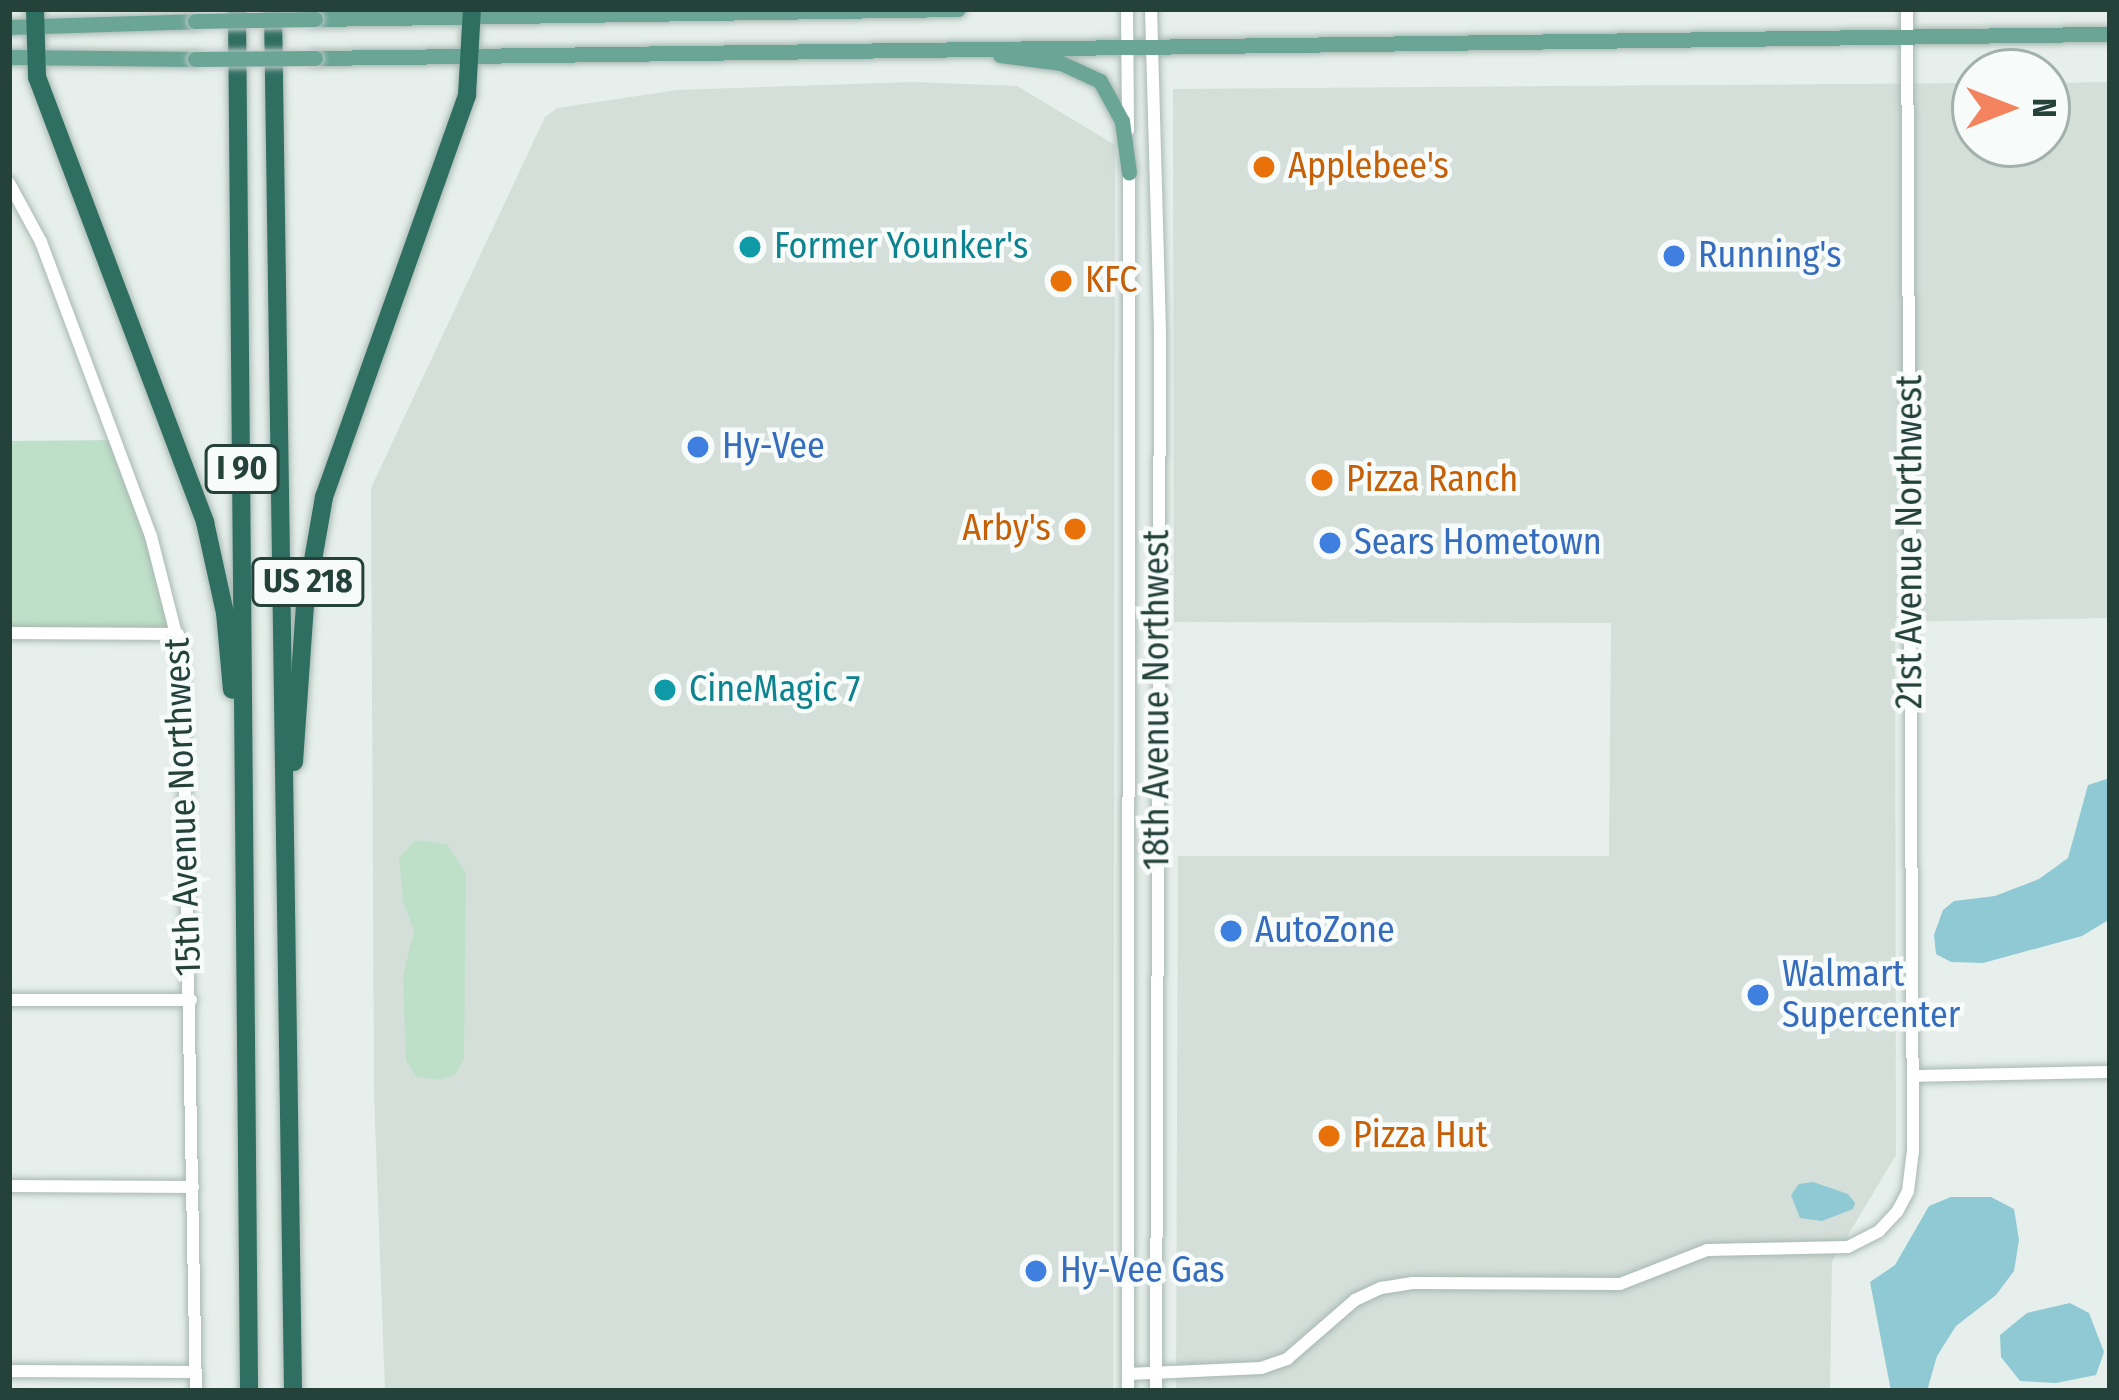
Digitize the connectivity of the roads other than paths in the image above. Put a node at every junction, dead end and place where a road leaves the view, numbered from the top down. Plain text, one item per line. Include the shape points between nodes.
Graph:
1 (237, 9) edge
2 (273, 9) edge
3 (922, 9) edge
4 (958, 9) edge
5 (1127, 9) edge
6 (1150, 9) edge
7 (1907, 9) edge
8 (472, 12) edge
9 (34, 17) edge
10 (9, 27) edge
11 (2110, 34) edge
12 (1907, 36) junction
13 (1126, 44) junction
14 (1151, 45) junction
15 (919, 48) junction
16 (473, 53) junction
17 (9, 57) edge
18 (33, 57) junction
19 (1129, 173) junction
20 (9, 183) edge
21 (9, 633) edge
22 (178, 634) junction
23 (286, 929) junction
24 (244, 930) junction
25 (9, 1000) edge
26 (191, 1000) junction
27 (2110, 1072) edge
28 (1913, 1076) junction
29 (9, 1186) edge
30 (193, 1187) junction
31 (9, 1371) edge
32 (196, 1372) junction
33 (1128, 1374) junction
34 (1156, 1374) junction
35 (196, 1391) edge
36 (249, 1391) edge
37 (293, 1391) edge
38 (1128, 1391) edge
39 (1156, 1391) edge

1 - 24 highway, I 90
2 - 23 highway, I 90
3 - 4 main road
3 - 8 main road
5 - 13 street, 18th Avenue Northwest
6 - 14 street, 18th Avenue Northwest
7 - 12 street, 21st Avenue Northwest
8 - 9 main road, bridge via 315,20
8 - 16 highway
9 - 10 main road
9 - 18 highway, US 218
11 - 12 main road
12 - 14 main road
12 - 28 street, 21st Avenue Northwest
13 - 14 main road
13 - 15 main road
13 - 19 street, 18th Avenue Northwest
14 - 34 street, 18th Avenue Northwest via 1160,331
15 - 16 main road
15 - 19 main road via 1082,69 1113,98
16 - 18 main road, bridge
16 - 23 highway, US 218 via 461,111 316,527
17 - 18 main road
18 - 24 highway, US 218 via 214,556 230,657
19 - 33 street, 18th Avenue Northwest
20 - 22 street, 15th Avenue Northwest via 49,264 151,536
21 - 22 street
22 - 26 street, 15th Avenue Northwest via 188,733
23 - 37 highway, I 90
24 - 36 highway, I 90
25 - 26 street
26 - 30 street, 15th Avenue Northwest
27 - 28 street
28 - 34 street, 21st Avenue Northwest via 1908,1191 1892,1220 1862,1242 1707,1250 1620,1283 1381,1288 1355,1300 1287,1359 1231,1372
29 - 30 street
30 - 32 street, 15th Avenue Northwest
31 - 32 street
32 - 35 street, 15th Avenue Northwest
33 - 34 street, 21st Avenue Northwest
33 - 38 street, 18th Avenue Northwest
34 - 39 street, 18th Avenue Northwest

